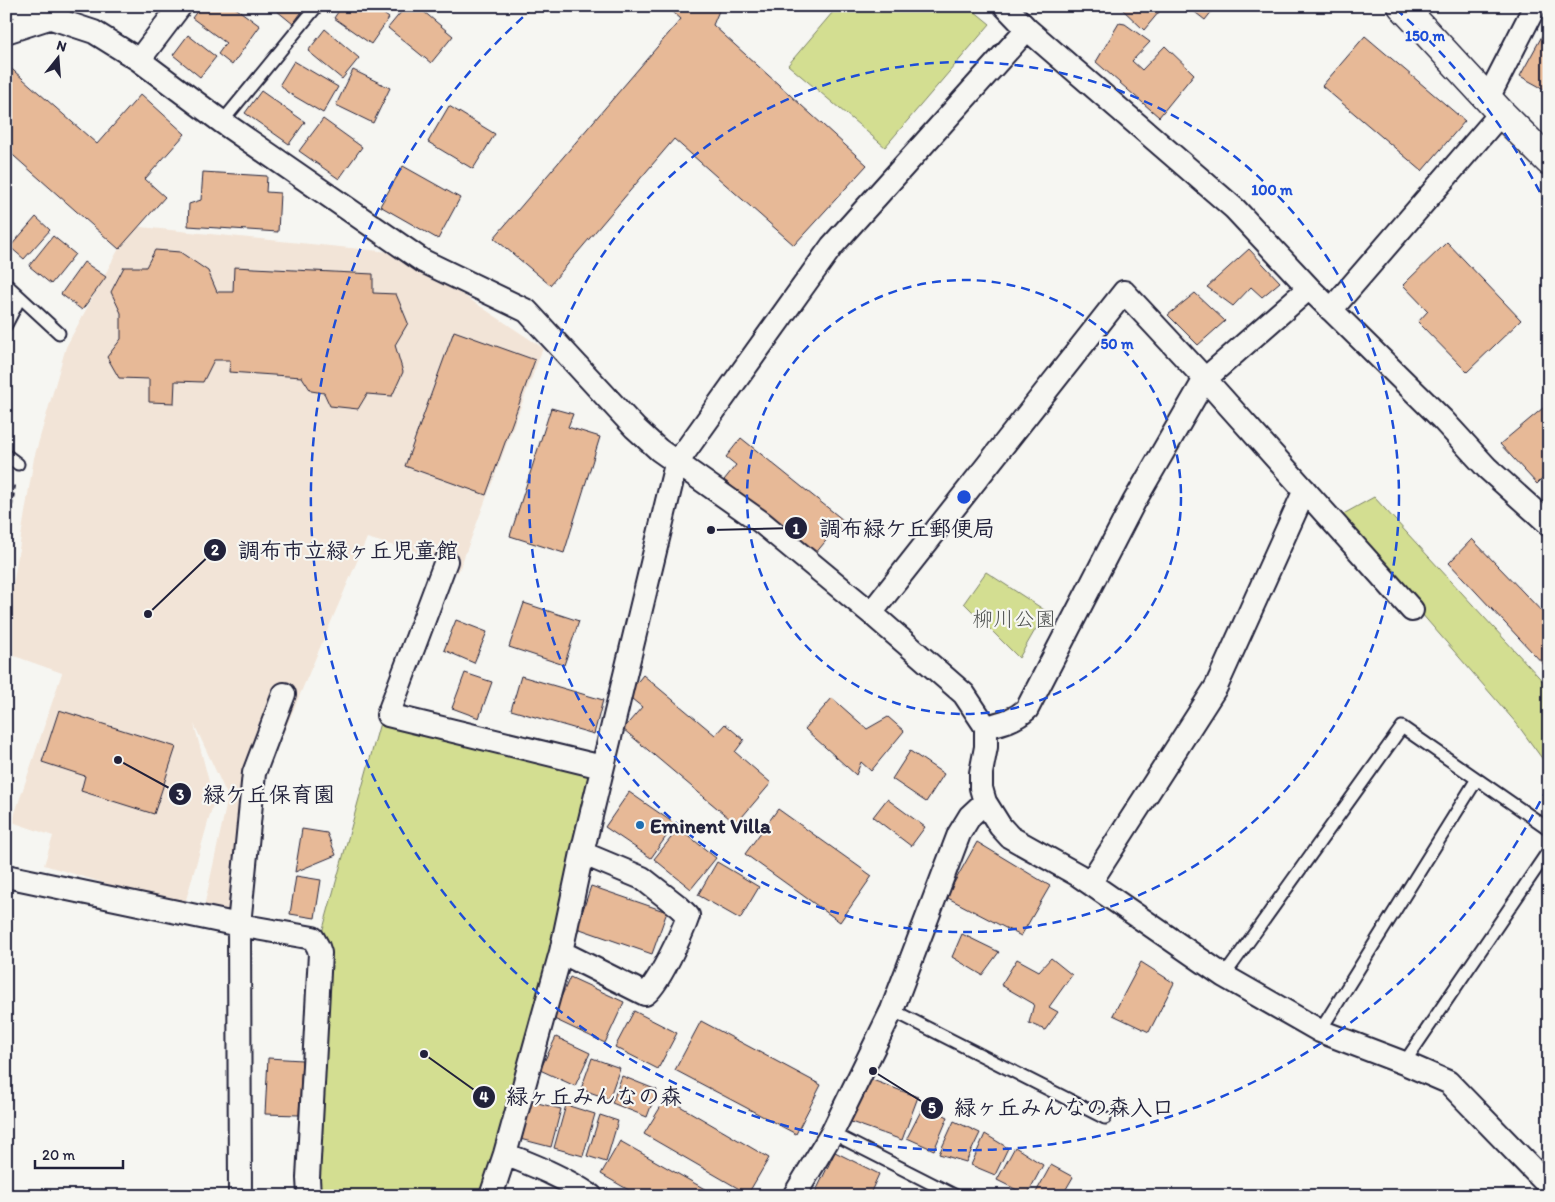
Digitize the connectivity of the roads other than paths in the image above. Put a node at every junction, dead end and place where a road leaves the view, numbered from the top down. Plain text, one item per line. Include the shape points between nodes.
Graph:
1 (15, 6) edge
2 (180, 6) edge
3 (317, 6) edge
4 (1005, 6) edge
5 (1402, 6) edge
6 (1535, 6) edge
7 (53, 12) edge
8 (1027, 29) junction
9 (6, 32) edge
10 (139, 60) junction
11 (1495, 106) junction
12 (222, 122) junction
13 (1549, 161) edge
14 (6, 284) edge
15 (1309, 288) junction
16 (20, 298) junction
17 (1331, 310) junction
18 (6, 325) edge
19 (59, 332) dead end
20 (1205, 379) junction
21 (6, 455) edge
22 (18, 464) road end
23 (676, 464) junction
24 (1305, 490) junction
25 (1549, 524) edge
26 (446, 562) dead end
27 (1412, 610) dead end
28 (871, 612) junction
29 (284, 694) dead end
30 (986, 726) junction
31 (602, 767) junction
32 (1477, 779) junction
33 (984, 802) junction
34 (1549, 829) edge
35 (1549, 850) edge
36 (582, 853) junction
37 (7, 877) edge
38 (1090, 883) junction
39 (239, 925) junction
40 (561, 952) junction
41 (1224, 976) junction
42 (892, 1010) junction
43 (1320, 1031) junction
44 (1404, 1063) junction
45 (1105, 1118) dead end
46 (832, 1133) junction
47 (504, 1154) junction
48 (1549, 1186) edge
49 (240, 1196) edge
50 (309, 1196) edge
51 (491, 1196) edge
52 (591, 1196) edge
53 (794, 1196) edge
54 (956, 1196) edge

1 - 7 street
2 - 10 street
3 - 12 lane
4 - 8 street
5 - 11 main road
6 - 11 street
7 - 9 street
7 - 10 street via 94,32
8 - 15 street via 1235,209
8 - 23 street via 832,246
10 - 12 street
11 - 13 main road
11 - 17 street
12 - 23 street via 423,261 527,311 635,428
14 - 16 lane
15 - 17 street
15 - 20 street
16 - 18 lane
16 - 19 lane
17 - 25 street via 1487,468
20 - 24 street
20 - 28 street via 1124,292
20 - 30 street via 1134,502 1027,709 1008,721
21 - 22 lane
23 - 28 street via 761,522
23 - 31 street
24 - 27 street
24 - 38 street via 1216,687
26 - 31 street via 388,715
28 - 30 street via 964,694
29 - 39 street via 254,773
30 - 33 street via 981,774
31 - 36 street
32 - 34 lane
32 - 41 lane via 1402,726
32 - 43 lane
33 - 38 street via 1010,837
33 - 42 street via 959,834
35 - 44 lane
36 - 40 street
36 - 40 street via 642,878 688,916 660,974 646,994
37 - 39 street
38 - 41 street
39 - 49 street
39 - 50 street via 313,938 320,953
40 - 47 street
41 - 43 street
42 - 45 lane
42 - 46 street
43 - 44 street
44 - 48 street via 1448,1082
46 - 53 street
46 - 54 lane
47 - 51 street
47 - 52 street via 538,1167

